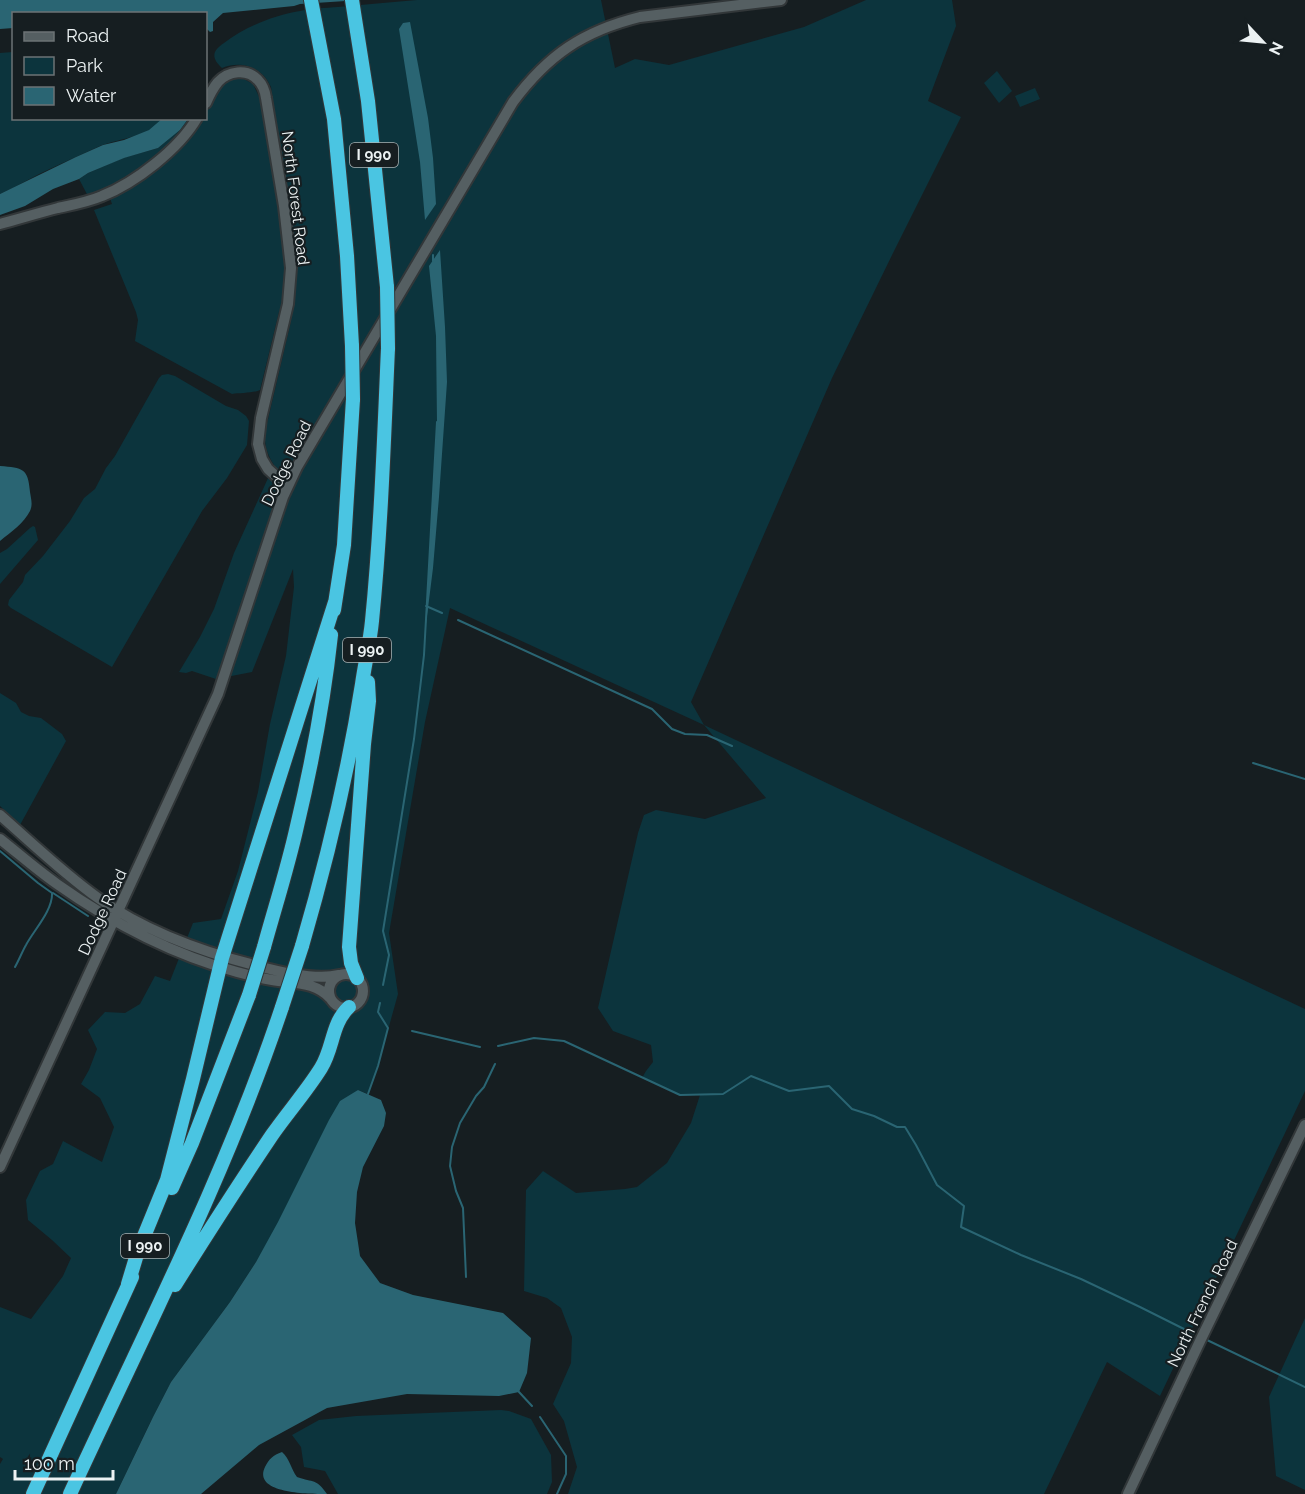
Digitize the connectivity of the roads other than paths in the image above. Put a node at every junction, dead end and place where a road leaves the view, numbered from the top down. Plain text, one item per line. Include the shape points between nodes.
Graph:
1 (311, 0) edge
2 (352, 0) edge
3 (781, 0) edge
4 (207, 102) edge
5 (196, 120) edge
6 (0, 225) edge
7 (289, 484) junction
8 (335, 602) junction
9 (366, 659) junction
10 (0, 815) edge
11 (0, 838) edge
12 (116, 916) junction
13 (221, 962) junction
14 (339, 975) junction
15 (357, 978) junction
16 (331, 999) junction
17 (349, 1007) junction
18 (1305, 1125) edge
19 (0, 1167) edge
20 (128, 1284) junction
21 (147, 1330) junction
22 (33, 1494) edge
23 (70, 1494) edge
24 (1128, 1494) edge

1 - 8 highway, I 990, bridge via 334,119 352,346 353,399 344,545
2 - 9 highway, I 990, bridge via 368,101 387,287 381,517
3 - 7 street, Dodge Road via 620,22 581,38 537,73 501,122
4 - 7 street, North Forest Road via 218,82 237,72 256,77 266,98 291,268 289,297 258,444 268,469
5 - 6 street via 167,153 114,191
7 - 12 street, Dodge Road via 218,694
8 - 13 highway
8 - 20 highway, I 990, bridge via 315,741 297,828 264,947 192,1143
9 - 15 highway via 369,701 349,947
9 - 21 highway, I 990, bridge via 336,820 302,946 266,1056 224,1161
10 - 12 street
11 - 12 street via 55,883
12 - 13 street
12 - 19 street, Dodge Road
13 - 14 street via 282,972
13 - 16 street via 258,977 309,985
13 - 20 highway via 167,1180
14 - 15 street
14 - 16 street via 329,988
15 - 17 street via 363,992 358,1002
16 - 17 street via 339,1006
17 - 21 highway via 339,1019 322,1067 274,1131
18 - 24 street, North French Road
20 - 22 highway, I 990
21 - 23 highway, I 990

